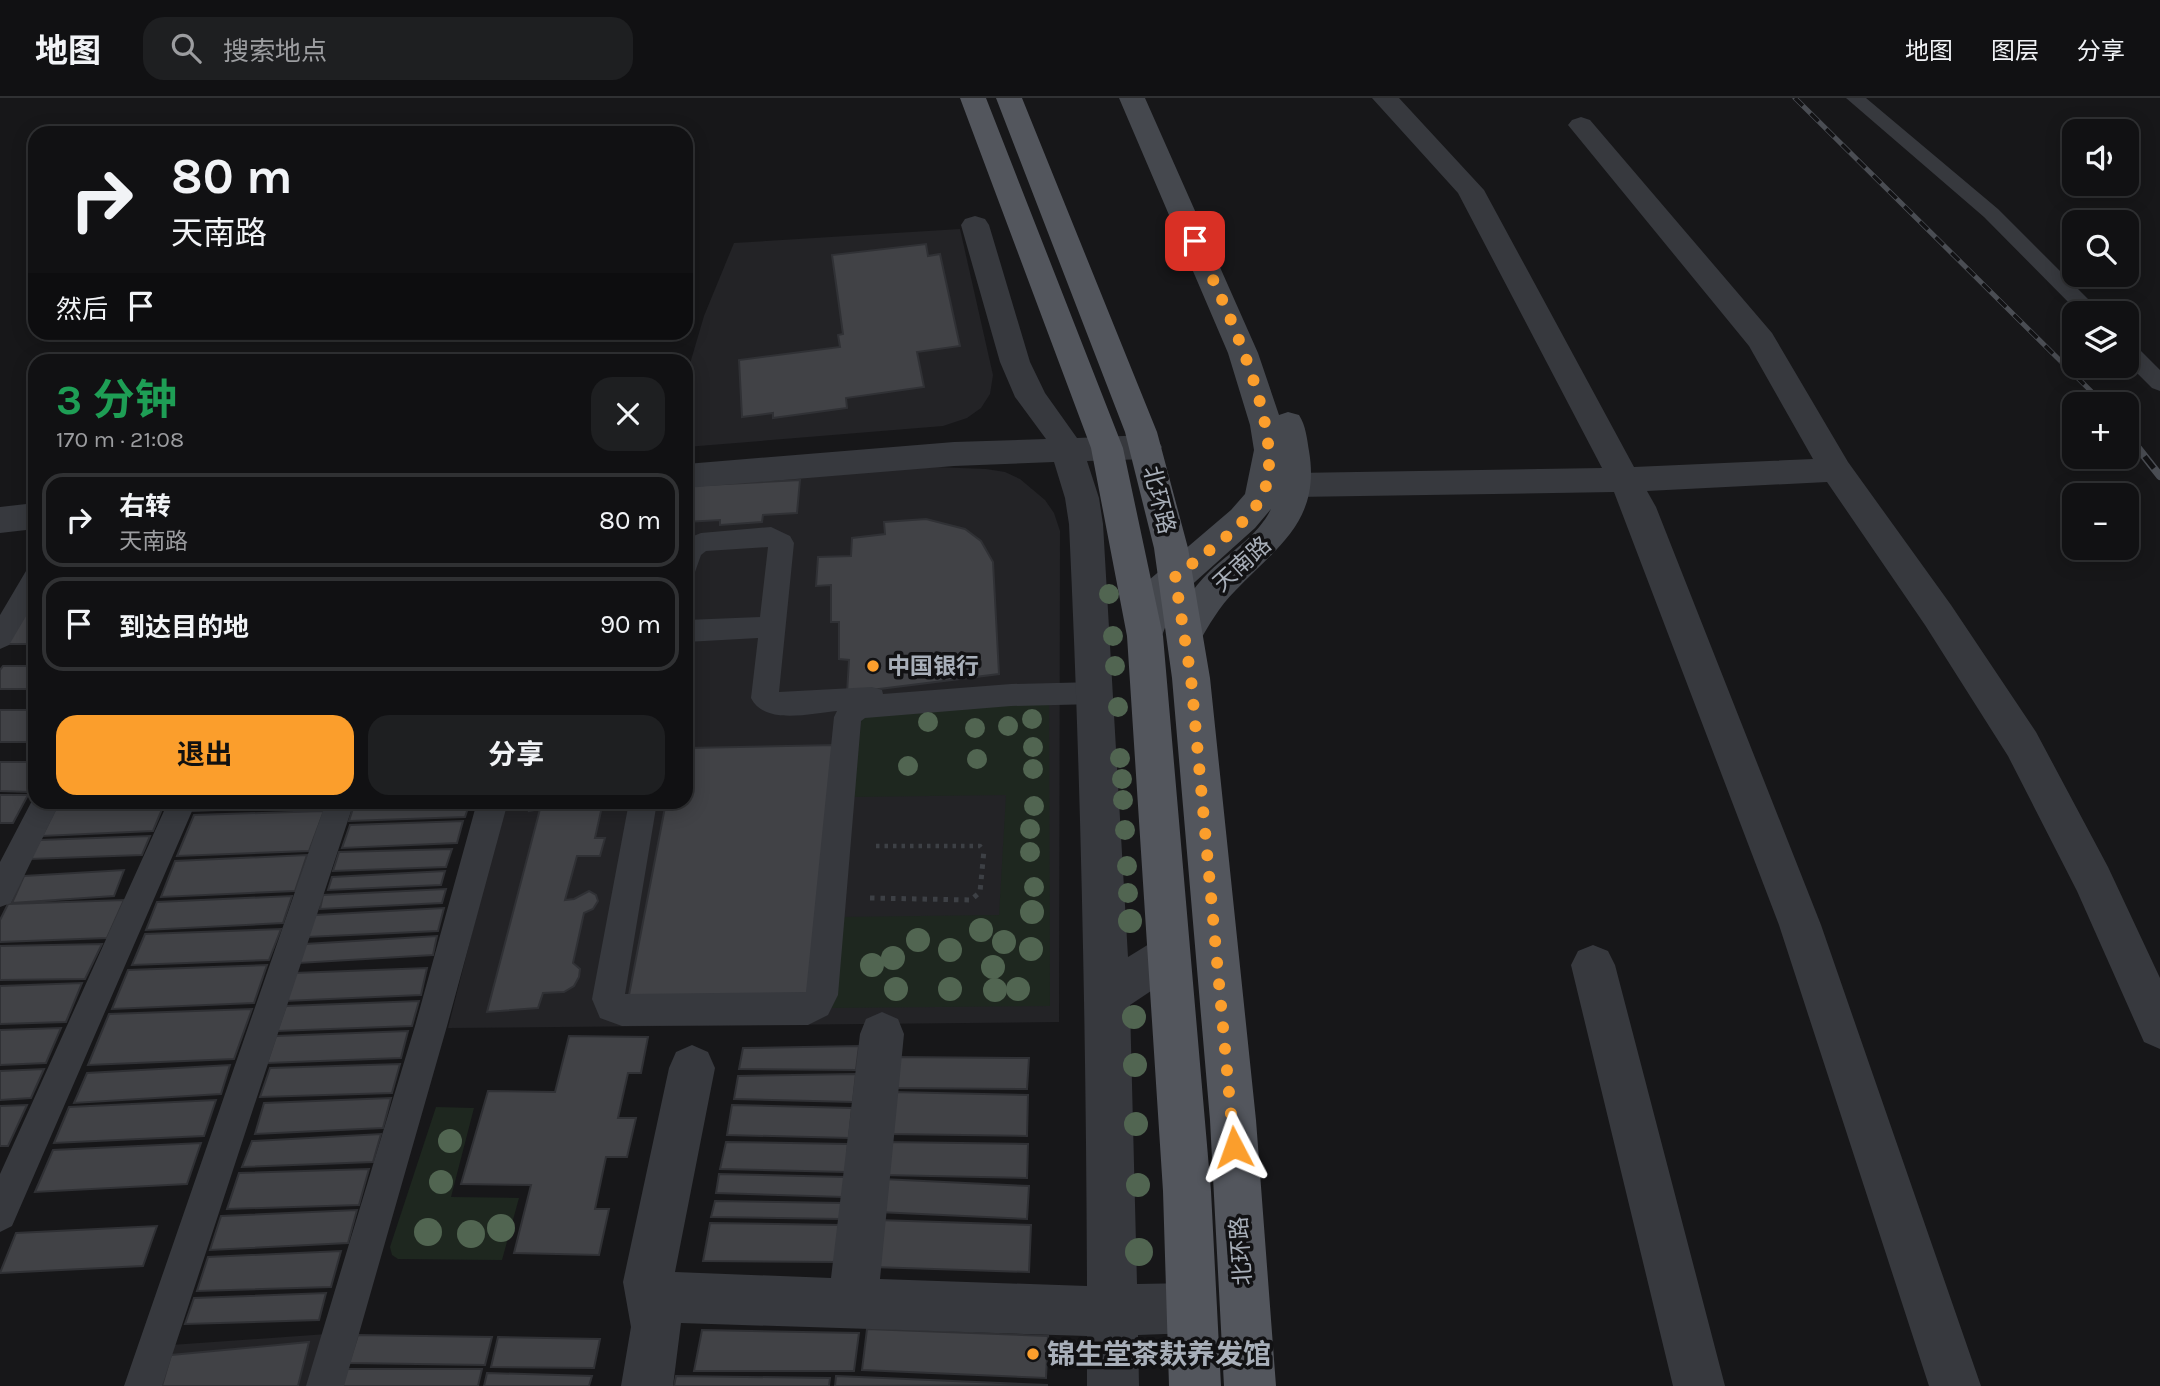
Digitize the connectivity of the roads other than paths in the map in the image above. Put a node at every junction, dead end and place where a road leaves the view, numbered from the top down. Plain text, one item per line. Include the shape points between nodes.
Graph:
1 (973, 98) edge
2 (1009, 98) edge
3 (1132, 98) edge
4 (1154, 98) edge
5 (1385, 98) edge
6 (1855, 98) edge
7 (1581, 125) dead end
8 (975, 225) dead end
9 (2079, 301) edge
10 (2139, 362) edge
11 (2160, 383) edge
12 (1143, 439) junction
13 (1084, 442) junction
14 (693, 465) edge
15 (1836, 470) junction
16 (693, 475) edge
17 (1624, 480) junction
18 (1295, 485) junction
19 (28, 508) edge
20 (0, 510) edge
21 (28, 517) edge
22 (0, 520) edge
23 (693, 548) edge
24 (1175, 577) junction
25 (28, 590) edge
26 (772, 627) junction
27 (693, 631) edge
28 (1185, 635) junction
29 (1145, 636) junction
30 (0, 638) edge
31 (1095, 687) junction
32 (42, 809) edge
33 (179, 809) edge
34 (338, 809) edge
35 (491, 809) edge
36 (642, 809) edge
37 (0, 893) edge
38 (1169, 955) junction
39 (1593, 965) dead end
40 (1108, 995) junction
41 (2160, 1027) edge
42 (882, 1034) dead end
43 (692, 1068) dead end
44 (0, 1214) edge
45 (650, 1293) junction
46 (853, 1302) junction
47 (1192, 1308) junction
48 (1112, 1310) junction
49 (143, 1386) edge
50 (325, 1386) edge
51 (647, 1386) edge
52 (1113, 1386) edge
53 (1195, 1386) edge
54 (1250, 1386) edge
55 (1699, 1386) edge
56 (1955, 1386) edge

1 - 13 main road, 北环路
2 - 12 main road, 北环路
3 - 24 main road, 天南路 via 1244,353 1270,450 1261,498
4 - 18 main road, 天南路 via 1267,352 1289,427
5 - 17 street via 1470,190
6 - 9 lane via 1991,213
7 - 15 street via 1761,340
8 - 13 street via 1015,362 1031,397
10 - 11 lane
12 - 13 street
12 - 24 main road, 北环路
13 - 14 street
13 - 16 street
13 - 29 main road, 北环路
13 - 31 street via 1082,498
15 - 17 street
15 - 41 street via 2022,744 2093,880
17 - 18 street
17 - 56 street via 1639,507 1800,925
18 - 28 main road, 天南路 via 1291,505 1276,534 1204,598
19 - 20 street
21 - 22 street
23 - 26 lane via 701,542 778,538
24 - 28 main road, 北环路
24 - 29 main road, 天南路 via 1162,590
25 - 30 lane
26 - 27 lane
26 - 31 lane via 765,698 773,704 1010,686
28 - 54 main road, 北环路 via 1233,1120
29 - 38 main road, 北环路
31 - 36 lane via 858,707 848,718 822,995 808,1009 611,1007 608,999
31 - 40 street
32 - 37 lane
33 - 44 lane
34 - 49 lane
35 - 50 lane
38 - 40 street
38 - 47 main road, 北环路 via 1188,1191
39 - 55 street
40 - 48 street
42 - 46 street
43 - 45 street via 648,1282
45 - 46 street
45 - 51 street via 655,1325
46 - 48 street
47 - 48 street
47 - 53 main road, 北环路
48 - 52 street

